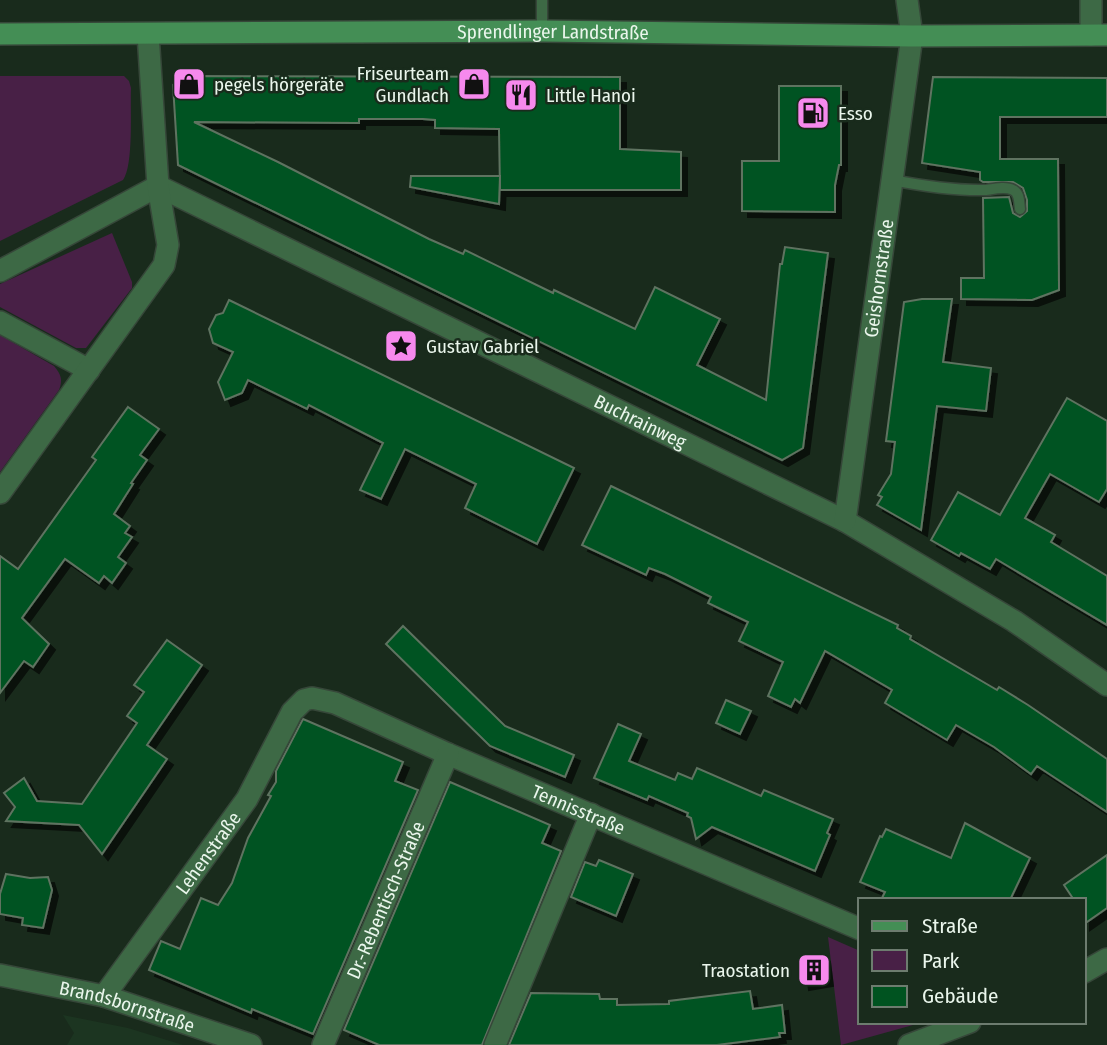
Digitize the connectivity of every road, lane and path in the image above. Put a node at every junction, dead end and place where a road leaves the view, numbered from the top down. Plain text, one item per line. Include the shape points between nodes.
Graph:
1 (542, 0) edge
2 (907, 0) edge
3 (1091, 0) edge
4 (542, 31) junction
5 (0, 34) edge
6 (148, 34) junction
7 (1099, 35) edge
8 (912, 36) junction
9 (892, 180) junction
10 (158, 186) junction
11 (1020, 209) dead end
12 (0, 271) edge
13 (0, 322) edge
14 (89, 370) junction
15 (0, 493) edge
16 (845, 521) junction
17 (1107, 685) edge
18 (298, 704) joint
19 (448, 754) junction
20 (591, 814) junction
21 (858, 928) edge
22 (1107, 958) edge
23 (1086, 971) edge
24 (0, 975) edge
25 (104, 996) junction
26 (965, 1024) edge
27 (251, 1045) edge
28 (323, 1045) edge
29 (495, 1045) edge
30 (909, 1045) edge

1 - 4 lane
2 - 8 street, Geishornstraße
3 - 7 street
4 - 6 main road, Sprendlinger Landstraße
4 - 8 main road, Sprendlinger Landstraße
5 - 6 main road, Sprendlinger Landstraße
6 - 10 street
7 - 8 main road, Sprendlinger Landstraße
8 - 9 street, Geishornstraße
9 - 11 lane via 978,190 1010,188 1018,195
9 - 16 street, Geishornstraße
10 - 12 street
10 - 14 street via 168,245 164,265
10 - 16 street, Buchrainweg
13 - 14 street
14 - 15 street
16 - 17 street, Buchrainweg via 1014,621
18 - 19 street, Tennisstraße via 312,698 335,703
18 - 25 street, Lehenstraße via 247,799
19 - 20 street, Tennisstraße
19 - 28 street, Dr.-Rebentisch-Straße
20 - 21 street, Tennisstraße
20 - 29 street
22 - 23 street
24 - 25 street, Brandsbornstraße
25 - 27 street, Brandsbornstraße
26 - 30 street

